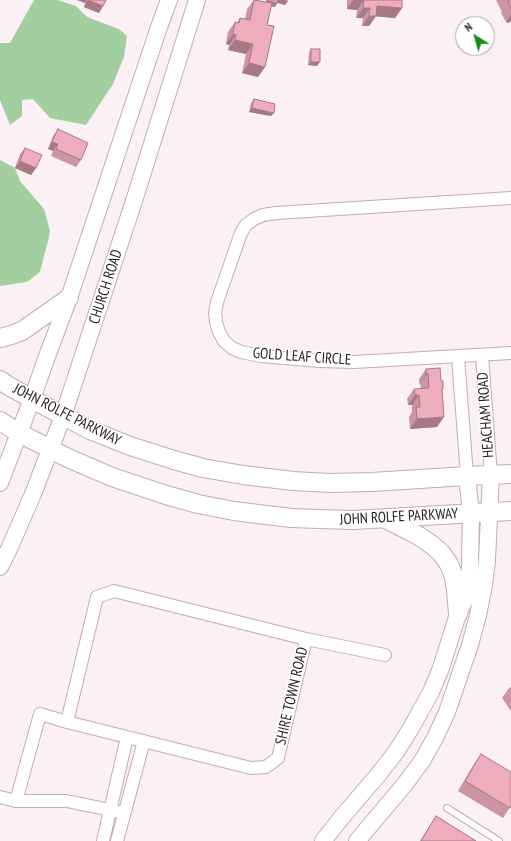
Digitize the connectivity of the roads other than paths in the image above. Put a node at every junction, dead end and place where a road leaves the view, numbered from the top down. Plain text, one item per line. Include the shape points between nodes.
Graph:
1 (169, 0) edge
2 (197, 0) edge
3 (511, 198) edge
4 (69, 298) junction
5 (0, 338) edge
6 (511, 353) edge
7 (482, 355) junction
8 (458, 357) junction
9 (0, 380) edge
10 (32, 399) junction
11 (63, 416) junction
12 (0, 421) edge
13 (20, 433) junction
14 (50, 449) junction
15 (511, 474) edge
16 (490, 475) junction
17 (467, 476) junction
18 (0, 483) edge
19 (511, 511) edge
20 (480, 513) junction
21 (384, 518) junction
22 (0, 567) edge
23 (458, 614) junction
24 (306, 639) junction
25 (385, 655) dead end
26 (67, 722) junction
27 (127, 736) junction
28 (144, 741) junction
29 (0, 797) edge
30 (16, 800) junction
31 (447, 808) dead end
32 (110, 810) junction
33 (124, 813) junction
34 (103, 841) edge
35 (118, 841) edge
36 (324, 841) edge
37 (357, 841) edge
38 (499, 841) edge

1 - 4 main road, CHURCH ROAD
2 - 11 main road, CHURCH ROAD
3 - 8 street, GOLD LEAF CIRCLE via 263,215 246,225 241,233 217,302 215,313 218,332 232,348 241,352 261,356 354,362
4 - 5 main road via 22,331
4 - 10 main road, CHURCH ROAD
6 - 7 street, GOLD LEAF CIRCLE
7 - 8 street, GOLD LEAF CIRCLE
7 - 16 street, HEACHAM ROAD
8 - 17 street, HEACHAM ROAD
9 - 10 main road, JOHN ROLFE PARKWAY
10 - 11 main road, JOHN ROLFE PARKWAY
10 - 13 main road, CHURCH ROAD
11 - 14 main road, CHURCH ROAD
11 - 17 main road, JOHN ROLFE PARKWAY via 90,430 137,448 203,468 243,475 293,482 330,483
12 - 13 main road, JOHN ROLFE PARKWAY
13 - 14 main road, JOHN ROLFE PARKWAY
13 - 18 main road, CHURCH ROAD
14 - 21 main road, JOHN ROLFE PARKWAY via 112,477 198,504 292,518
14 - 22 main road, CHURCH ROAD
15 - 16 main road, JOHN ROLFE PARKWAY
16 - 17 main road, JOHN ROLFE PARKWAY
16 - 20 main road
17 - 20 main road
19 - 20 main road
20 - 21 main road, JOHN ROLFE PARKWAY
20 - 23 main road, JOHN ROLFE PARKWAY via 470,563 467,596
20 - 37 main road via 487,560 478,615 447,712 422,761
21 - 23 main road via 419,536 441,553 454,577
23 - 36 main road, JOHN ROLFE PARKWAY via 441,668 411,728 396,752
24 - 25 street
24 - 26 street via 114,591 97,598
24 - 28 street, SHIRE TOWN ROAD via 278,758 266,767 251,768
26 - 27 street, SHIRE TOWN ROAD
26 - 30 street, SHIRE TOWN ROAD via 40,714
27 - 28 street, SHIRE TOWN ROAD
27 - 32 street
28 - 33 street
29 - 30 street
30 - 32 street via 67,801
31 - 38 lane
32 - 33 street
32 - 34 street
33 - 35 street

